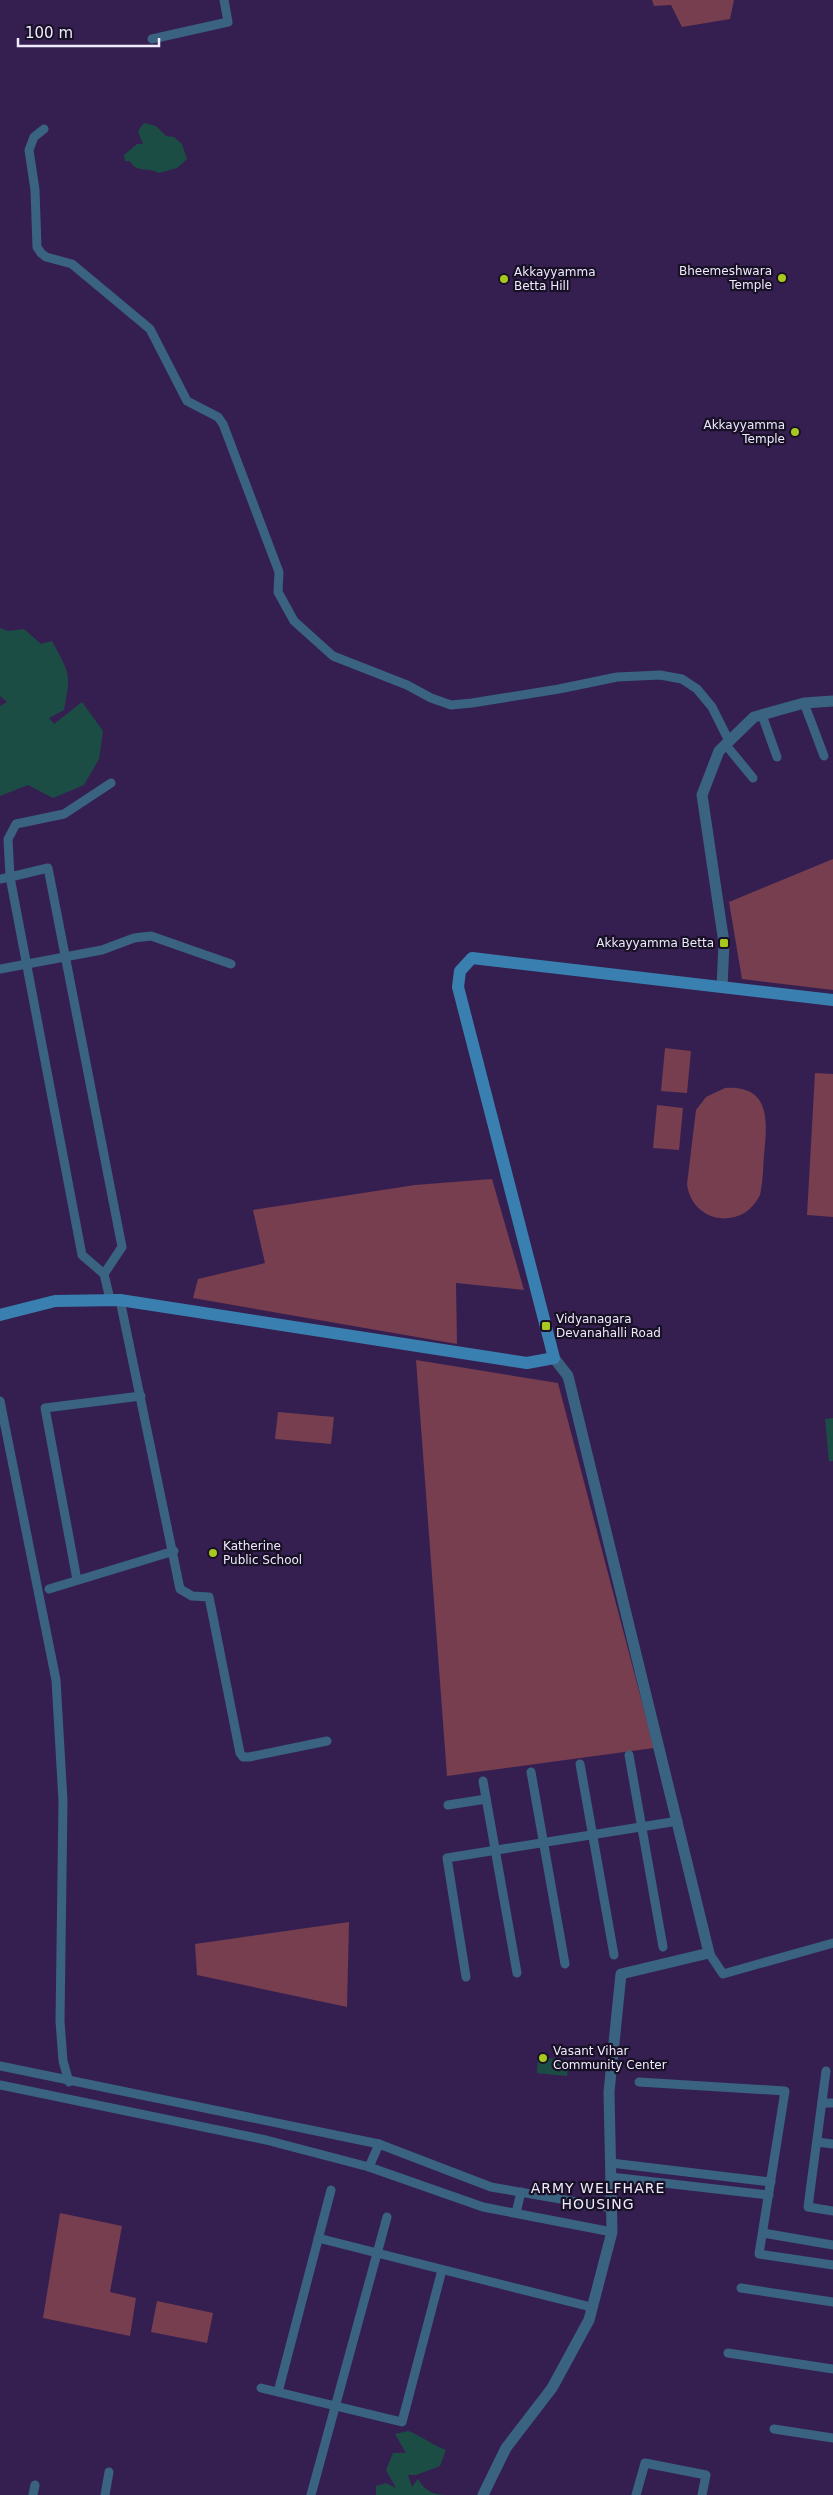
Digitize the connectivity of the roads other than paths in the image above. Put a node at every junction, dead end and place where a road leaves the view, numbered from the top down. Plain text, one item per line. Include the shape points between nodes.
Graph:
1 (224, 0) edge
2 (152, 39) dead end
3 (44, 129) dead end
4 (833, 701) edge
5 (804, 704) junction
6 (762, 715) junction
7 (727, 743) junction
8 (824, 756) dead end
9 (777, 757) dead end
10 (752, 778) dead end
11 (111, 783) dead end
12 (10, 877) junction
13 (0, 879) edge
14 (66, 956) junction
15 (26, 964) junction
16 (231, 964) dead end
17 (0, 969) edge
18 (722, 987) junction
19 (833, 1000) edge
20 (104, 1274) junction
21 (115, 1300) junction
22 (0, 1315) edge
23 (554, 1358) junction
24 (141, 1396) junction
25 (0, 1401) edge
26 (174, 1551) junction
27 (78, 1580) junction
28 (49, 1589) dead end
29 (327, 1741) dead end
30 (629, 1755) dead end
31 (580, 1764) dead end
32 (531, 1772) dead end
33 (483, 1781) dead end
34 (486, 1799) junction
35 (448, 1805) dead end
36 (678, 1821) junction
37 (642, 1827) junction
38 (592, 1835) junction
39 (543, 1843) junction
40 (495, 1851) junction
41 (833, 1943) edge
42 (663, 1946) dead end
43 (710, 1953) junction
44 (614, 1955) dead end
45 (565, 1964) dead end
46 (517, 1972) dead end
47 (466, 1977) dead end
48 (0, 2066) edge
49 (826, 2071) dead end
50 (69, 2082) junction
51 (638, 2082) dead end
52 (0, 2085) edge
53 (833, 2102) edge
54 (822, 2103) junction
55 (817, 2142) junction
56 (379, 2144) junction
57 (833, 2144) edge
58 (611, 2163) junction
59 (369, 2167) junction
60 (611, 2177) junction
61 (771, 2182) junction
62 (331, 2190) dead end
63 (521, 2192) junction
64 (769, 2195) junction
65 (612, 2208) junction
66 (833, 2211) edge
67 (516, 2213) junction
68 (387, 2216) dead end
69 (612, 2232) junction
70 (763, 2234) junction
71 (318, 2238) junction
72 (833, 2245) edge
73 (377, 2254) junction
74 (833, 2265) edge
75 (442, 2270) junction
76 (741, 2288) dead end
77 (833, 2302) edge
78 (591, 2307) junction
79 (728, 2354) dead end
80 (833, 2369) edge
81 (261, 2388) dead end
82 (278, 2392) junction
83 (336, 2406) junction
84 (774, 2429) dead end
85 (833, 2438) edge
86 (109, 2472) dead end
87 (35, 2485) dead end
88 (33, 2495) edge
89 (105, 2495) edge
90 (311, 2495) edge
91 (483, 2495) edge
92 (636, 2495) edge
93 (702, 2495) edge

1 - 2 street via 228,22
3 - 7 street via 34,137 29,150 35,190 37,247 46,258 72,264 150,329 187,401 218,417 223,424 279,572 278,592 294,621 333,656 451,705 617,677 660,675 682,679 697,689 712,707
4 - 5 street
5 - 6 street
5 - 8 street
6 - 7 street via 754,717
6 - 9 street
7 - 10 street
7 - 18 street via 719,751 702,795 724,943
11 - 12 street via 64,814 16,824 8,838
12 - 13 street
12 - 14 street via 48,868
12 - 15 street
14 - 15 street
14 - 16 street via 151,936
14 - 20 street via 122,1247
15 - 17 street
15 - 20 street via 82,1255
18 - 19 main road
18 - 23 main road via 472,958 460,970 458,987
20 - 21 street
21 - 22 main road via 55,1302
21 - 23 main road via 528,1363
21 - 24 street
23 - 36 street via 568,1376
24 - 26 street
24 - 27 street via 45,1408
25 - 50 street via 56,1680 63,1801 60,2021 63,2061
26 - 27 street
26 - 29 street via 180,1589 192,1596 209,1597 241,1755 249,1757
27 - 28 street
30 - 37 street
31 - 38 street
32 - 39 street
33 - 34 street
34 - 35 street
34 - 40 street
36 - 37 street
36 - 43 street
37 - 38 street
37 - 42 street
38 - 39 street
38 - 44 street
39 - 40 street
39 - 45 street
40 - 46 street
40 - 47 street via 447,1858
41 - 43 street via 723,1974
43 - 58 street via 621,1974 609,2092
48 - 50 street
49 - 54 street
50 - 56 street
51 - 61 street via 785,2091
52 - 59 street via 266,2140
53 - 54 street
54 - 55 street
55 - 57 street
55 - 66 street via 808,2207
56 - 59 street
56 - 63 street via 490,2187
58 - 60 street
58 - 61 street
59 - 67 street via 483,2207
60 - 64 street
60 - 65 street
61 - 64 street
62 - 71 street
63 - 65 street
63 - 67 street
64 - 70 street
65 - 69 street
67 - 69 street
68 - 73 street
69 - 78 street
70 - 72 street
70 - 74 street via 759,2254
71 - 73 street
71 - 82 street
73 - 75 street
73 - 83 street
75 - 78 street
75 - 83 street via 402,2422
76 - 77 street
78 - 91 street via 589,2320 552,2388 506,2448
79 - 80 street
81 - 82 street
82 - 83 street
83 - 90 street
84 - 85 street
86 - 89 street
87 - 88 street
92 - 93 street via 645,2463 706,2475

